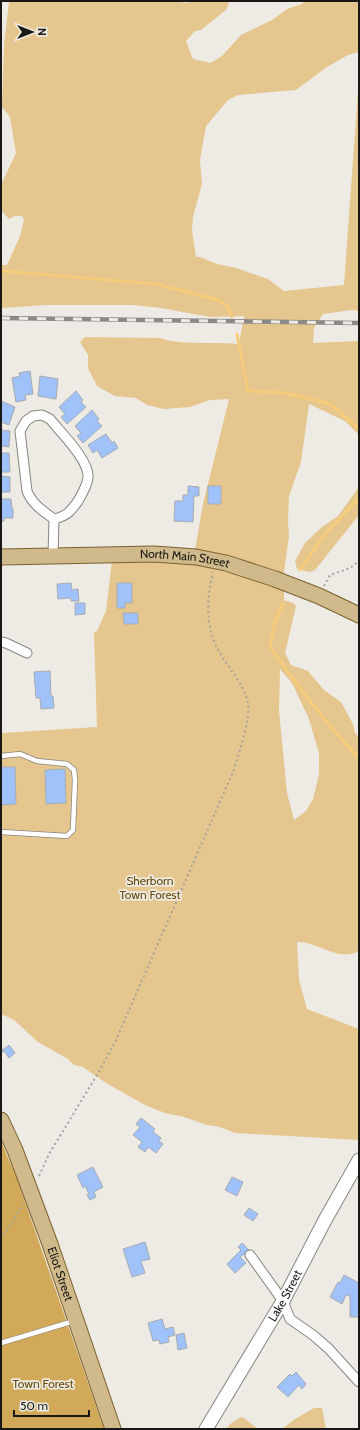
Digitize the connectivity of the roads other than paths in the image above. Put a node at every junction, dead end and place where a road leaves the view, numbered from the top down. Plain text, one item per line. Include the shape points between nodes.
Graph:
1 (54, 519) junction
2 (53, 556) junction
3 (1, 557) edge
4 (359, 615) edge
5 (1, 642) edge
6 (27, 653) dead end
7 (1, 756) edge
8 (1, 832) edge
9 (1, 1120) edge
10 (359, 1160) edge
11 (250, 1255) dead end
12 (283, 1301) junction
13 (75, 1320) junction
14 (1, 1343) edge
15 (359, 1382) edge
16 (113, 1429) edge
17 (206, 1429) edge

1 - 1 street via 64,517 74,506 88,480 88,472 84,462 50,419 42,415 33,416 26,421 20,431 27,491 39,509
1 - 2 street
2 - 3 main road, North Main Street
2 - 4 main road, North Main Street via 154,554 217,561 275,579
5 - 6 street
7 - 8 lane via 20,754 37,761 67,764 74,770 75,780 73,830 68,836
9 - 13 main road, Eliot Street via 31,1192
10 - 12 street, Lake Street
11 - 12 street
12 - 15 street via 290,1319 324,1344
12 - 17 street, Lake Street
13 - 14 lane
13 - 16 main road, Eliot Street

